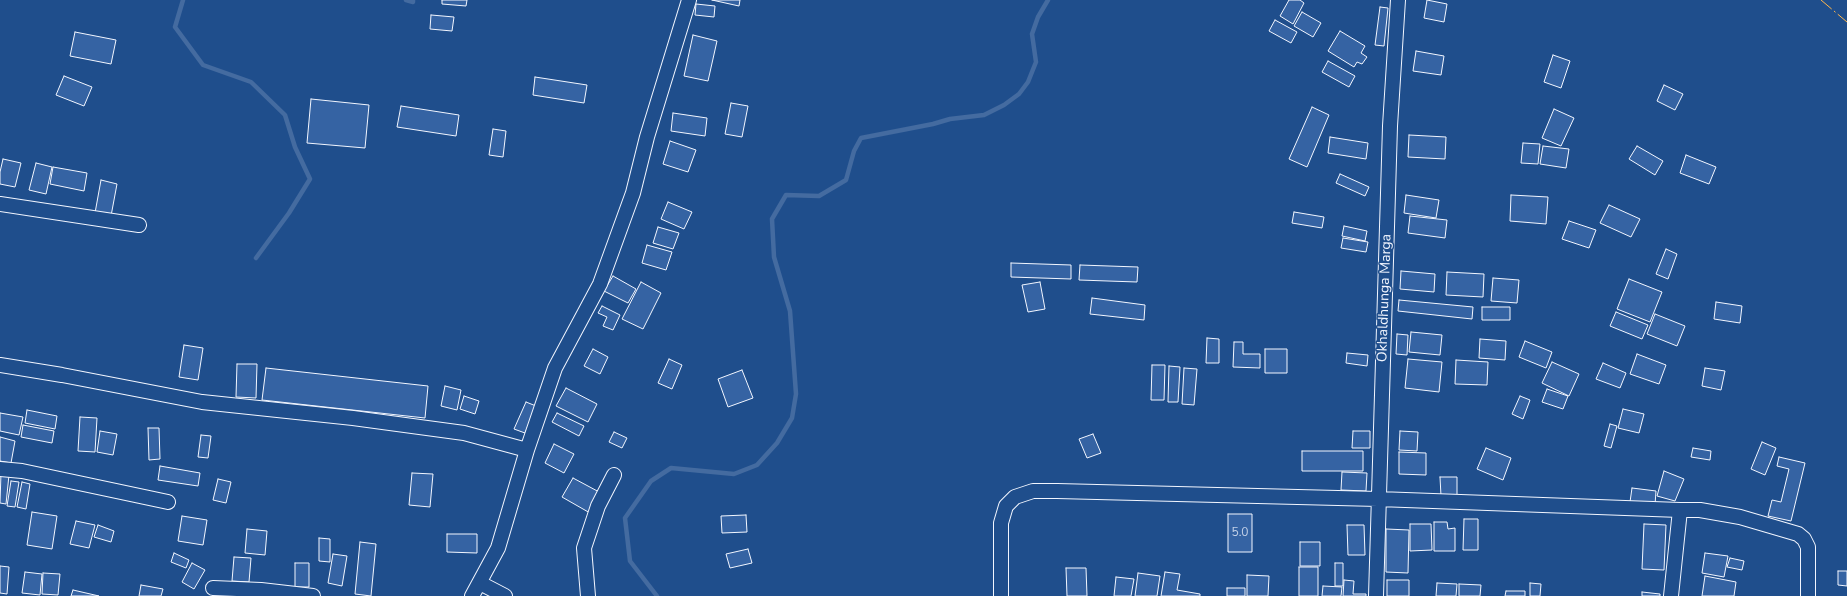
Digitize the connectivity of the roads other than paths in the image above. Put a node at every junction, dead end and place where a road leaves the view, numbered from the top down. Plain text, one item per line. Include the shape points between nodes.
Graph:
1 (689, 0) edge
2 (1398, 0) edge
3 (0, 204) edge
4 (139, 225) dead end
5 (0, 365) edge
6 (527, 450) junction
7 (0, 469) edge
8 (614, 475) dead end
9 (1378, 499) junction
10 (168, 502) dead end
11 (1680, 510) junction
12 (480, 583) junction
13 (213, 588) dead end
14 (313, 596) edge
15 (472, 596) edge
16 (505, 596) edge
17 (588, 596) edge
18 (1001, 596) edge
19 (1376, 596) edge
20 (1671, 596) edge
21 (1808, 596) edge

1 - 6 street via 647,137 633,193 600,284 555,368
2 - 9 street, Okhaldhunga Marga via 1390,126
3 - 4 street
5 - 6 street via 202,402 464,433
6 - 12 street via 498,548
7 - 10 street via 22,471
8 - 17 street via 598,506 584,548
9 - 11 street
9 - 18 street via 1033,491 1015,497 1006,506 1001,523
9 - 19 street, Okhaldhunga Marga
11 - 20 street
11 - 21 street via 1700,510 1740,517 1798,534 1808,547
12 - 15 street
12 - 16 street
13 - 14 street

